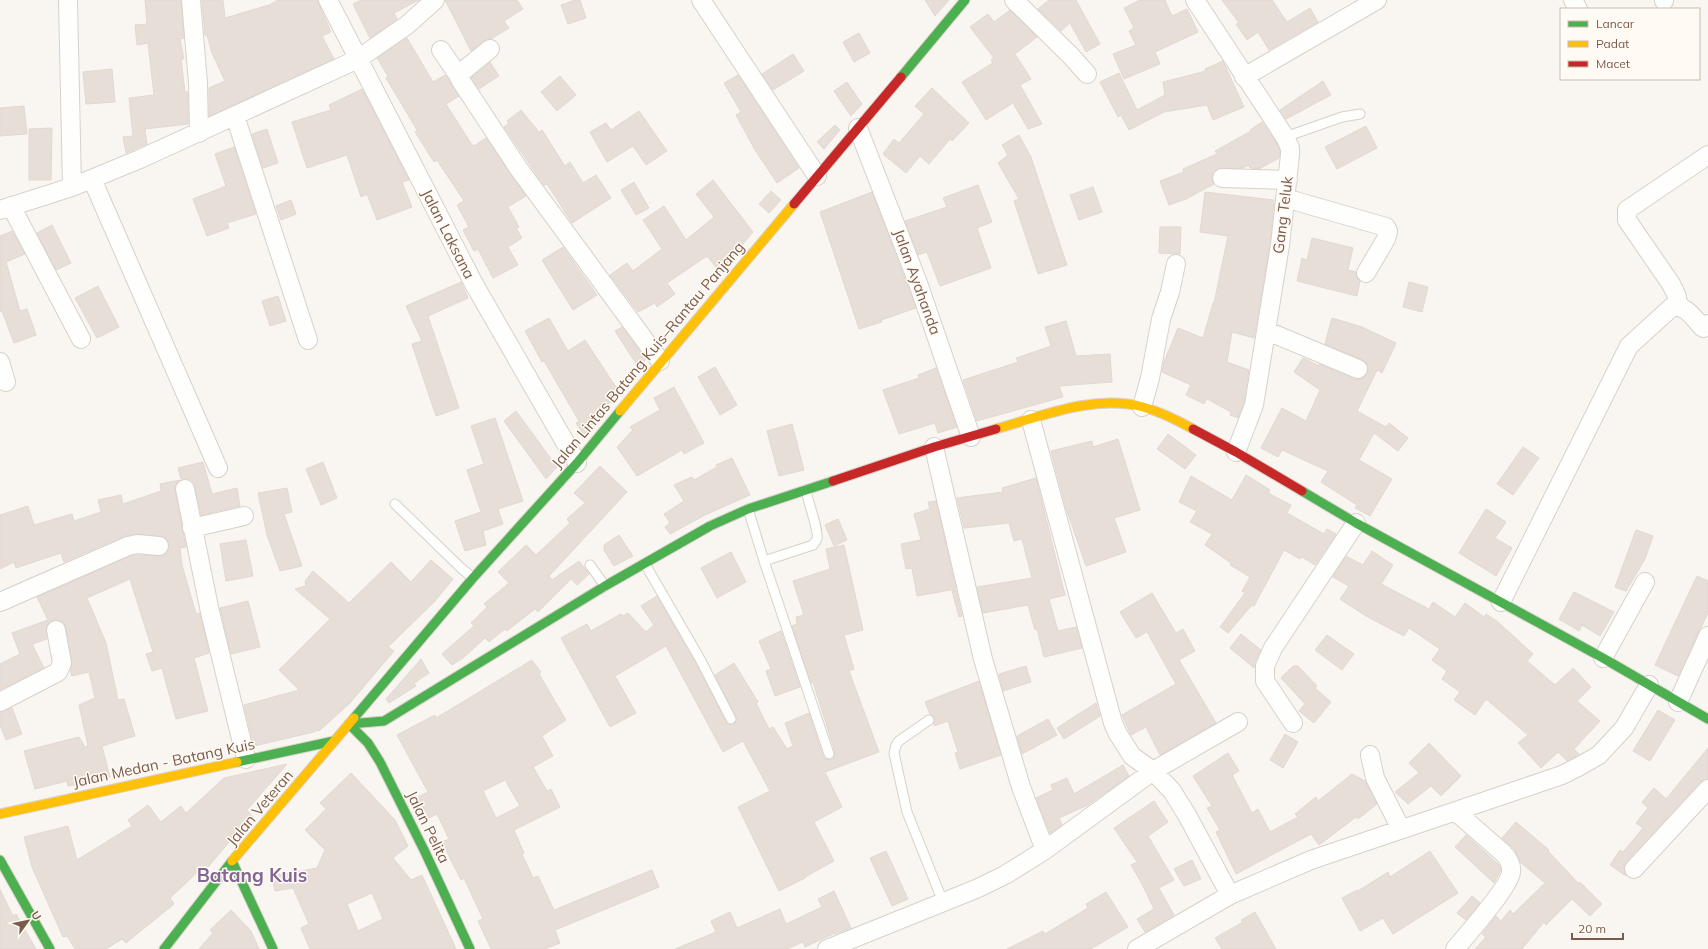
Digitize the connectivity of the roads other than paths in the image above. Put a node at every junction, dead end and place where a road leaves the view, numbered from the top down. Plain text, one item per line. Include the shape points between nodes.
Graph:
1 (68, 0) edge
2 (191, 0) edge
3 (328, 0) edge
4 (435, 0) edge
5 (702, 0) edge
6 (965, 0) edge
7 (1014, 0) edge
8 (1195, 0) edge
9 (1377, 0) edge
10 (490, 49) dead end
11 (441, 50) dead end
12 (358, 59) junction
13 (458, 74) junction
14 (1087, 74) dead end
15 (1244, 77) junction
16 (1360, 114) dead end
17 (235, 116) junction
18 (858, 128) junction
19 (199, 133) junction
20 (1284, 137) junction
21 (1708, 155) edge
22 (816, 176) junction
23 (1222, 178) dead end
24 (92, 179) junction
25 (1288, 180) junction
26 (72, 187) junction
27 (1285, 198) junction
28 (6, 208) edge
29 (1176, 264) dead end
30 (1366, 273) dead end
31 (1679, 306) junction
32 (1706, 329) edge
33 (1267, 331) junction
34 (81, 339) dead end
35 (308, 340) dead end
36 (660, 361) junction
37 (0, 362) edge
38 (1358, 369) dead end
39 (6, 382) dead end
40 (1142, 406) junction
41 (1032, 420) junction
42 (971, 437) junction
43 (934, 447) junction
44 (1236, 452) junction
45 (577, 463) junction
46 (218, 468) dead end
47 (185, 490) dead end
48 (806, 490) junction
49 (395, 504) dead end
50 (748, 509) junction
51 (244, 516) dead end
52 (1356, 523) junction
53 (192, 528) junction
54 (159, 546) dead end
55 (764, 561) junction
56 (645, 564) junction
57 (590, 565) dead end
58 (473, 578) junction
59 (1645, 582) dead end
60 (605, 586) junction
61 (0, 602) edge
62 (1501, 602) junction
63 (56, 630) dead end
64 (1708, 636) edge
65 (1603, 658) junction
66 (1649, 685) junction
67 (0, 702) edge
68 (1678, 702) junction
69 (731, 719) dead end
70 (1708, 719) edge
71 (929, 720) dead end
72 (1238, 722) dead end
73 (1293, 723) dead end
74 (349, 724) junction
75 (334, 741) junction
76 (829, 754) dead end
77 (1370, 755) dead end
78 (246, 759) junction
79 (1154, 772) junction
80 (1708, 789) edge
81 (1455, 811) junction
82 (0, 814) edge
83 (1401, 829) junction
84 (1045, 850) junction
85 (0, 860) edge
86 (232, 861) junction
87 (1634, 869) dead end
88 (1230, 896) junction
89 (943, 902) junction
90 (50, 949) edge
91 (164, 949) edge
92 (273, 949) edge
93 (470, 949) edge
94 (827, 949) edge
95 (1137, 949) edge
96 (1455, 949) edge

1 - 26 street
2 - 19 street via 198,83
3 - 12 street, Jalan Laksana
4 - 12 street via 407,26
5 - 22 street
6 - 18 main road, Jalan Lintas Batang Kuis–Rantau Panjang
7 - 14 street
8 - 15 street, Gang Teluk
9 - 15 street
10 - 13 street
11 - 13 street
12 - 17 street
12 - 45 street, Jalan Laksana via 474,284
13 - 36 street via 519,169
15 - 20 street, Gang Teluk
16 - 20 lane via 1342,117
17 - 19 street
17 - 35 street
18 - 22 main road, Jalan Lintas Batang Kuis–Rantau Panjang
18 - 42 street, Jalan Ayahanda via 918,283
19 - 24 street
20 - 25 street, Gang Teluk via 1290,148
21 - 31 street via 1627,210 1626,215 1671,284
22 - 36 main road, Jalan Lintas Batang Kuis–Rantau Panjang
23 - 25 street
24 - 26 street
24 - 46 street
25 - 27 street, Gang Teluk
26 - 28 street
27 - 30 street via 1386,227 1386,239
27 - 33 street, Gang Teluk
28 - 34 street
29 - 40 street
31 - 32 street
31 - 62 street via 1672,307 1629,346
33 - 38 street
33 - 44 street, Gang Teluk via 1254,405
36 - 45 main road, Jalan Lintas Batang Kuis–Rantau Panjang
37 - 39 street
40 - 41 main road via 1100,404 1068,408
40 - 44 main road via 1169,416
41 - 42 main road
41 - 79 street via 1113,723 1132,756
42 - 43 main road
43 - 48 main road
43 - 84 street via 983,659 1021,787
44 - 52 main road
45 - 58 main road, Jalan Lintas Batang Kuis–Rantau Panjang
47 - 53 street
48 - 50 main road
48 - 55 lane via 817,540 813,545
49 - 58 lane
50 - 55 lane
50 - 56 main road via 710,526
51 - 53 street
52 - 62 main road
52 - 73 street via 1273,648 1265,666 1265,681
53 - 78 street
54 - 61 street via 128,546
55 - 76 lane
56 - 60 main road
56 - 69 lane via 700,659
57 - 60 lane
58 - 74 main road, Jalan Lintas Batang Kuis–Rantau Panjang
59 - 65 street
60 - 74 main road via 384,721
62 - 65 main road
63 - 67 street via 62,663 58,672
64 - 68 street
65 - 66 main road
66 - 68 main road
66 - 81 street via 1624,728 1599,755 1562,775
68 - 70 main road
71 - 89 lane via 899,741 894,753 907,812
72 - 79 street
74 - 75 main road, Jalan Veteran
74 - 93 main road, Jalan Pelita via 368,743 380,762
75 - 78 main road, Jalan Medan - Batang Kuis
75 - 86 main road, Jalan Veteran
77 - 83 street via 1378,783
78 - 82 main road, Jalan Medan - Batang Kuis
79 - 84 street
79 - 88 street via 1172,791 1187,815
80 - 87 street
81 - 83 street
81 - 96 street via 1503,853 1509,860 1512,871 1506,884
83 - 88 street via 1311,860
84 - 89 street via 1005,875
85 - 90 main road
86 - 91 main road, Jalan Veteran
86 - 92 main road
88 - 95 street
89 - 94 street

